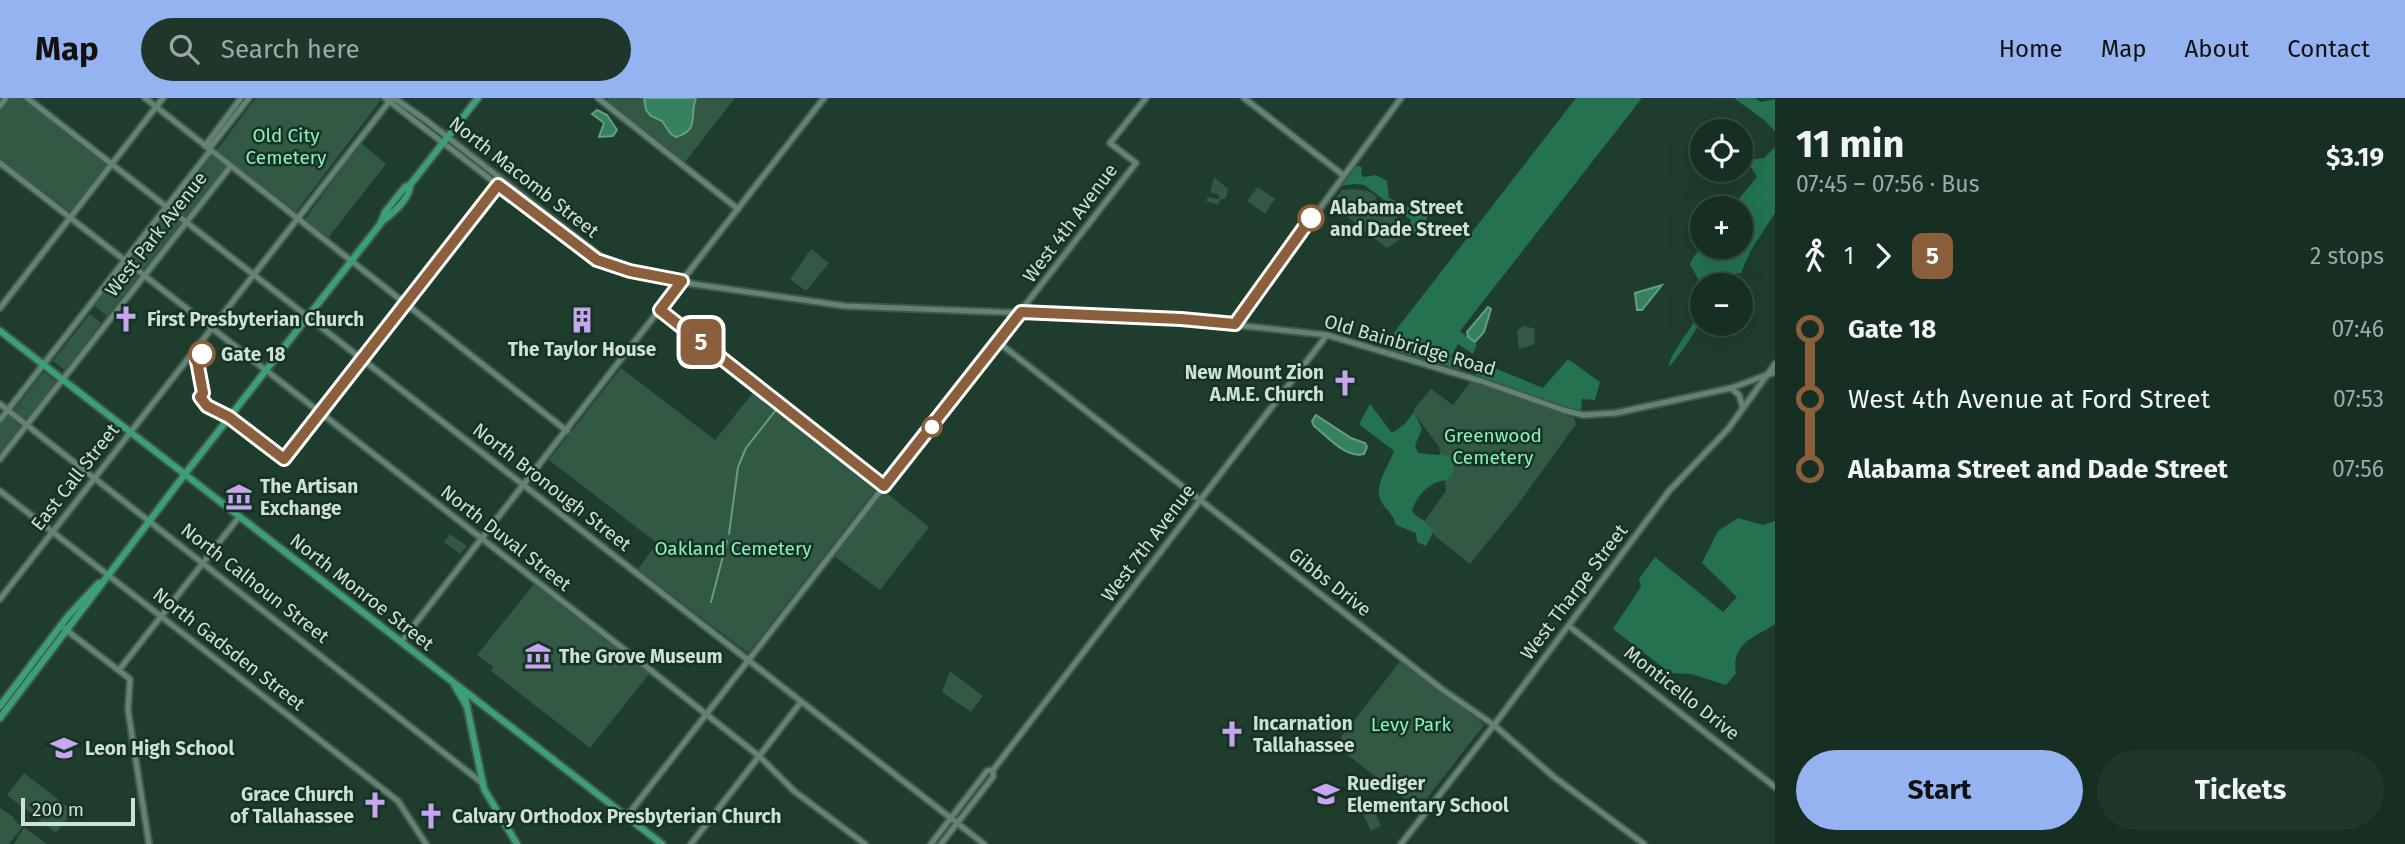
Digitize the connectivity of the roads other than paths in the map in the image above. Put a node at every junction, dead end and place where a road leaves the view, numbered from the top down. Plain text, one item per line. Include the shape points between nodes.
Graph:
1 (6, 98) edge
2 (27, 98) edge
3 (145, 98) edge
4 (163, 98) edge
5 (241, 98) edge
6 (248, 98) edge
7 (478, 98) edge
8 (598, 98) edge
9 (824, 98) edge
10 (1146, 98) edge
11 (1244, 98) edge
12 (1401, 98) edge
13 (390, 99) edge
14 (0, 106) edge
15 (156, 107) junction
16 (224, 125) junction
17 (445, 140) junction
18 (208, 149) junction
19 (0, 163) edge
20 (112, 164) junction
21 (230, 167) junction
22 (1343, 175) junction
23 (166, 206) junction
24 (738, 209) junction
25 (70, 218) junction
26 (296, 219) junction
27 (186, 222) junction
28 (125, 260) junction
29 (351, 262) junction
30 (610, 264) joint
31 (254, 274) junction
32 (144, 275) junction
33 (682, 281) junction
34 (0, 308) edge
35 (660, 310) junction
36 (1021, 312) junction
37 (1244, 312) junction
38 (308, 317) junction
39 (1235, 324) junction
40 (1250, 326) junction
41 (211, 328) junction
42 (0, 331) edge
43 (1327, 335) junction
44 (998, 342) junction
45 (1775, 364) edge
46 (44, 365) junction
47 (265, 371) junction
48 (1775, 372) edge
49 (1766, 377) junction
50 (62, 379) junction
51 (1731, 388) junction
52 (0, 404) edge
53 (1743, 409) junction
54 (8, 410) junction
55 (0, 419) edge
56 (27, 425) junction
57 (566, 431) junction
58 (131, 432) junction
59 (0, 459) edge
60 (185, 474) junction
61 (95, 478) junction
62 (524, 486) junction
63 (884, 486) junction
64 (0, 491) edge
65 (1200, 500) junction
66 (239, 517) junction
67 (149, 520) junction
68 (53, 532) junction
69 (482, 539) junction
70 (203, 562) junction
71 (108, 575) junction
72 (0, 599) edge
73 (161, 616) junction
74 (1569, 626) junction
75 (63, 629) junction
76 (401, 642) junction
77 (748, 661) junction
78 (119, 670) junction
79 (28, 677) junction
80 (454, 682) junction
81 (464, 690) junction
82 (480, 702) junction
83 (801, 702) junction
84 (0, 706) edge
85 (470, 710) junction
86 (706, 715) junction
87 (0, 718) edge
88 (1494, 725) junction
89 (759, 756) junction
90 (478, 766) junction
91 (469, 770) junction
92 (993, 770) junction
93 (481, 782) junction
94 (1775, 787) edge
95 (627, 816) junction
96 (951, 818) junction
97 (957, 823) junction
98 (933, 841) edge
99 (149, 844) edge
100 (425, 844) edge
101 (517, 844) edge
102 (662, 844) edge
103 (691, 844) edge
104 (864, 844) edge
105 (941, 844) edge
106 (984, 844) edge
107 (1402, 844) edge
108 (1644, 844) edge

1 - 14 street
2 - 20 street, North Bronough Street
3 - 15 street
4 - 15 street
5 - 16 street, West Park Avenue
6 - 16 street, West Park Avenue
7 - 17 main road
8 - 24 street
9 - 24 street
10 - 36 street, West 4th Avenue via 1110,144 1136,163
11 - 22 street
12 - 22 street
13 - 17 street, North Macomb Street
13 - 26 street, East Call Street
15 - 18 street
15 - 20 street
16 - 18 street, West Park Avenue
17 - 29 main road
17 - 30 street, North Macomb Street via 584,251
18 - 21 street
18 - 23 street, West Park Avenue
19 - 25 street, North Duval Street
20 - 23 street, North Bronough Street
20 - 25 street
21 - 26 street
21 - 27 street, West Park Avenue
22 - 37 street
23 - 27 street, North Bronough Street
23 - 28 street, West Park Avenue
24 - 33 street
25 - 28 street, North Duval Street
25 - 34 street
26 - 29 street
26 - 31 street, East Call Street
27 - 31 street, North Bronough Street
27 - 32 street, West Park Avenue
28 - 32 street, North Duval Street
28 - 46 street, West Park Avenue
29 - 38 main road
29 - 57 street
30 - 33 street, Old Bainbridge Road
31 - 38 street, North Bronough Street
31 - 41 street, East Call Street
32 - 41 street, North Duval Street
32 - 50 street, West Park Avenue
33 - 35 street
33 - 36 street, Old Bainbridge Road via 845,306
35 - 57 street
35 - 63 street
36 - 39 street, Old Bainbridge Road
36 - 44 street, West 4th Avenue
37 - 39 street
37 - 40 street
38 - 47 main road
38 - 62 street, North Bronough Street
39 - 40 street, Old Bainbridge Road
40 - 43 street, Old Bainbridge Road
41 - 47 street, North Duval Street
41 - 58 street, East Call Street
42 - 46 main road, North Monroe Street
43 - 51 street, Old Bainbridge Road via 1583,415 1616,413
43 - 65 street, West 7th Avenue
44 - 63 street, West 4th Avenue
44 - 65 street, Gibbs Drive
45 - 49 street, West Tharpe Street
46 - 50 main road, North Monroe Street
46 - 54 street, West Park Avenue
47 - 60 main road
47 - 69 street, North Duval Street
48 - 49 street, Old Bainbridge Road
49 - 51 street, Old Bainbridge Road
49 - 53 street, West Tharpe Street
50 - 56 street, West Park Avenue
50 - 58 main road, North Monroe Street
51 - 53 street via 1740,395
52 - 54 street, North Calhoun Street
53 - 74 street, West Tharpe Street via 1669,491
54 - 55 street, West Park Avenue
54 - 56 street, North Calhoun Street
56 - 59 street, West Park Avenue
56 - 61 street, North Calhoun Street
57 - 62 street
58 - 60 main road, North Monroe Street
58 - 61 street, East Call Street
60 - 66 main road, North Monroe Street
60 - 67 main road
61 - 67 street, North Calhoun Street
61 - 68 street, East Call Street
62 - 69 street
62 - 77 street, North Bronough Street
63 - 77 street, West 4th Avenue
64 - 68 street, North Gadsden Street
65 - 88 street, Gibbs Drive
65 - 92 street, West 7th Avenue
66 - 70 street
66 - 76 main road, North Monroe Street
67 - 70 street, North Calhoun Street
67 - 71 main road
68 - 71 street, North Gadsden Street
68 - 72 street, East Call Street
69 - 76 street
69 - 86 street, North Duval Street
70 - 73 street
70 - 91 street, North Calhoun Street
71 - 73 street, North Gadsden Street
71 - 75 main road
73 - 78 street
73 - 100 street, North Gadsden Street via 398,801
74 - 88 street, West Tharpe Street
74 - 94 street, Monticello Drive
75 - 78 street
75 - 79 main road
76 - 80 main road, North Monroe Street
77 - 83 street, North Bronough Street
77 - 86 street, West 4th Avenue
78 - 99 street via 130,678 131,738
79 - 84 main road
79 - 87 main road
80 - 81 main road, North Monroe Street
80 - 85 main road
81 - 82 main road, North Monroe Street
81 - 85 main road
82 - 85 main road
82 - 95 main road, North Monroe Street
83 - 89 street
83 - 96 street, North Bronough Street
85 - 90 main road
86 - 89 street, North Duval Street
86 - 95 street, West 4th Avenue
88 - 107 street, West Tharpe Street
88 - 108 street, Gibbs Drive
89 - 103 street
89 - 104 street, North Duval Street via 794,791
90 - 91 street
90 - 93 main road
91 - 93 street, North Calhoun Street
92 - 96 street, West 7th Avenue via 987,771
92 - 97 street, West 7th Avenue via 993,777
93 - 101 main road
95 - 102 main road, North Monroe Street
96 - 97 street, North Bronough Street
96 - 98 street, West 7th Avenue
97 - 105 street, West 7th Avenue
97 - 106 street, North Bronough Street
98 - 105 street

